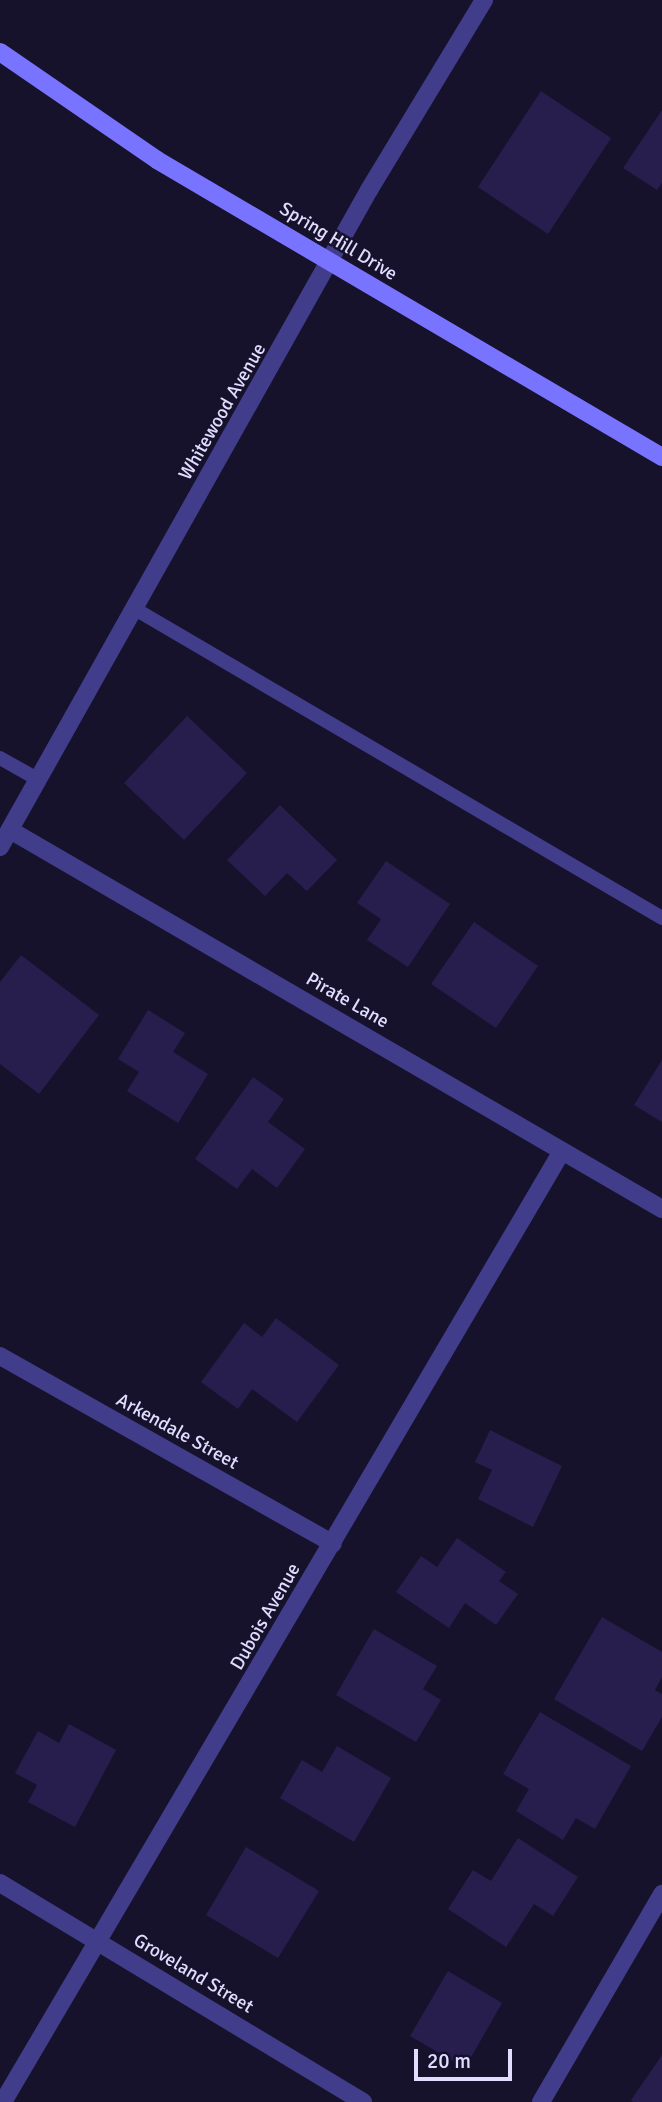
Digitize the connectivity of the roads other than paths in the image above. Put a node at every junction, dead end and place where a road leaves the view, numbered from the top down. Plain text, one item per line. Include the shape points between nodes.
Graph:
1 (484, 0) edge
2 (0, 52) edge
3 (331, 263) junction
4 (662, 457) edge
5 (135, 609) junction
6 (0, 758) edge
7 (38, 780) junction
8 (10, 830) junction
9 (0, 847) edge
10 (662, 918) edge
11 (562, 1151) junction
12 (662, 1209) edge
13 (0, 1356) edge
14 (332, 1544) junction
15 (0, 1883) edge
16 (662, 1894) edge
17 (101, 1942) junction
18 (3, 2102) edge
19 (363, 2102) edge
20 (541, 2102) edge

1 - 3 street, Whitewood Avenue via 369,190
2 - 3 main road, Spring Hill Drive via 157,160
3 - 4 main road, Spring Hill Drive
3 - 5 street, Whitewood Avenue
5 - 7 street, Whitewood Avenue
5 - 10 lane
6 - 7 lane
7 - 8 street, Whitewood Avenue
8 - 9 street, Whitewood Avenue
8 - 11 street, Pirate Lane
11 - 12 street, Pirate Lane
11 - 14 street, Dubois Avenue
13 - 14 street, Arkendale Street
14 - 17 street, Dubois Avenue
15 - 17 street, Groveland Street
16 - 20 street
17 - 18 street, Dubois Avenue
17 - 19 street, Groveland Street

